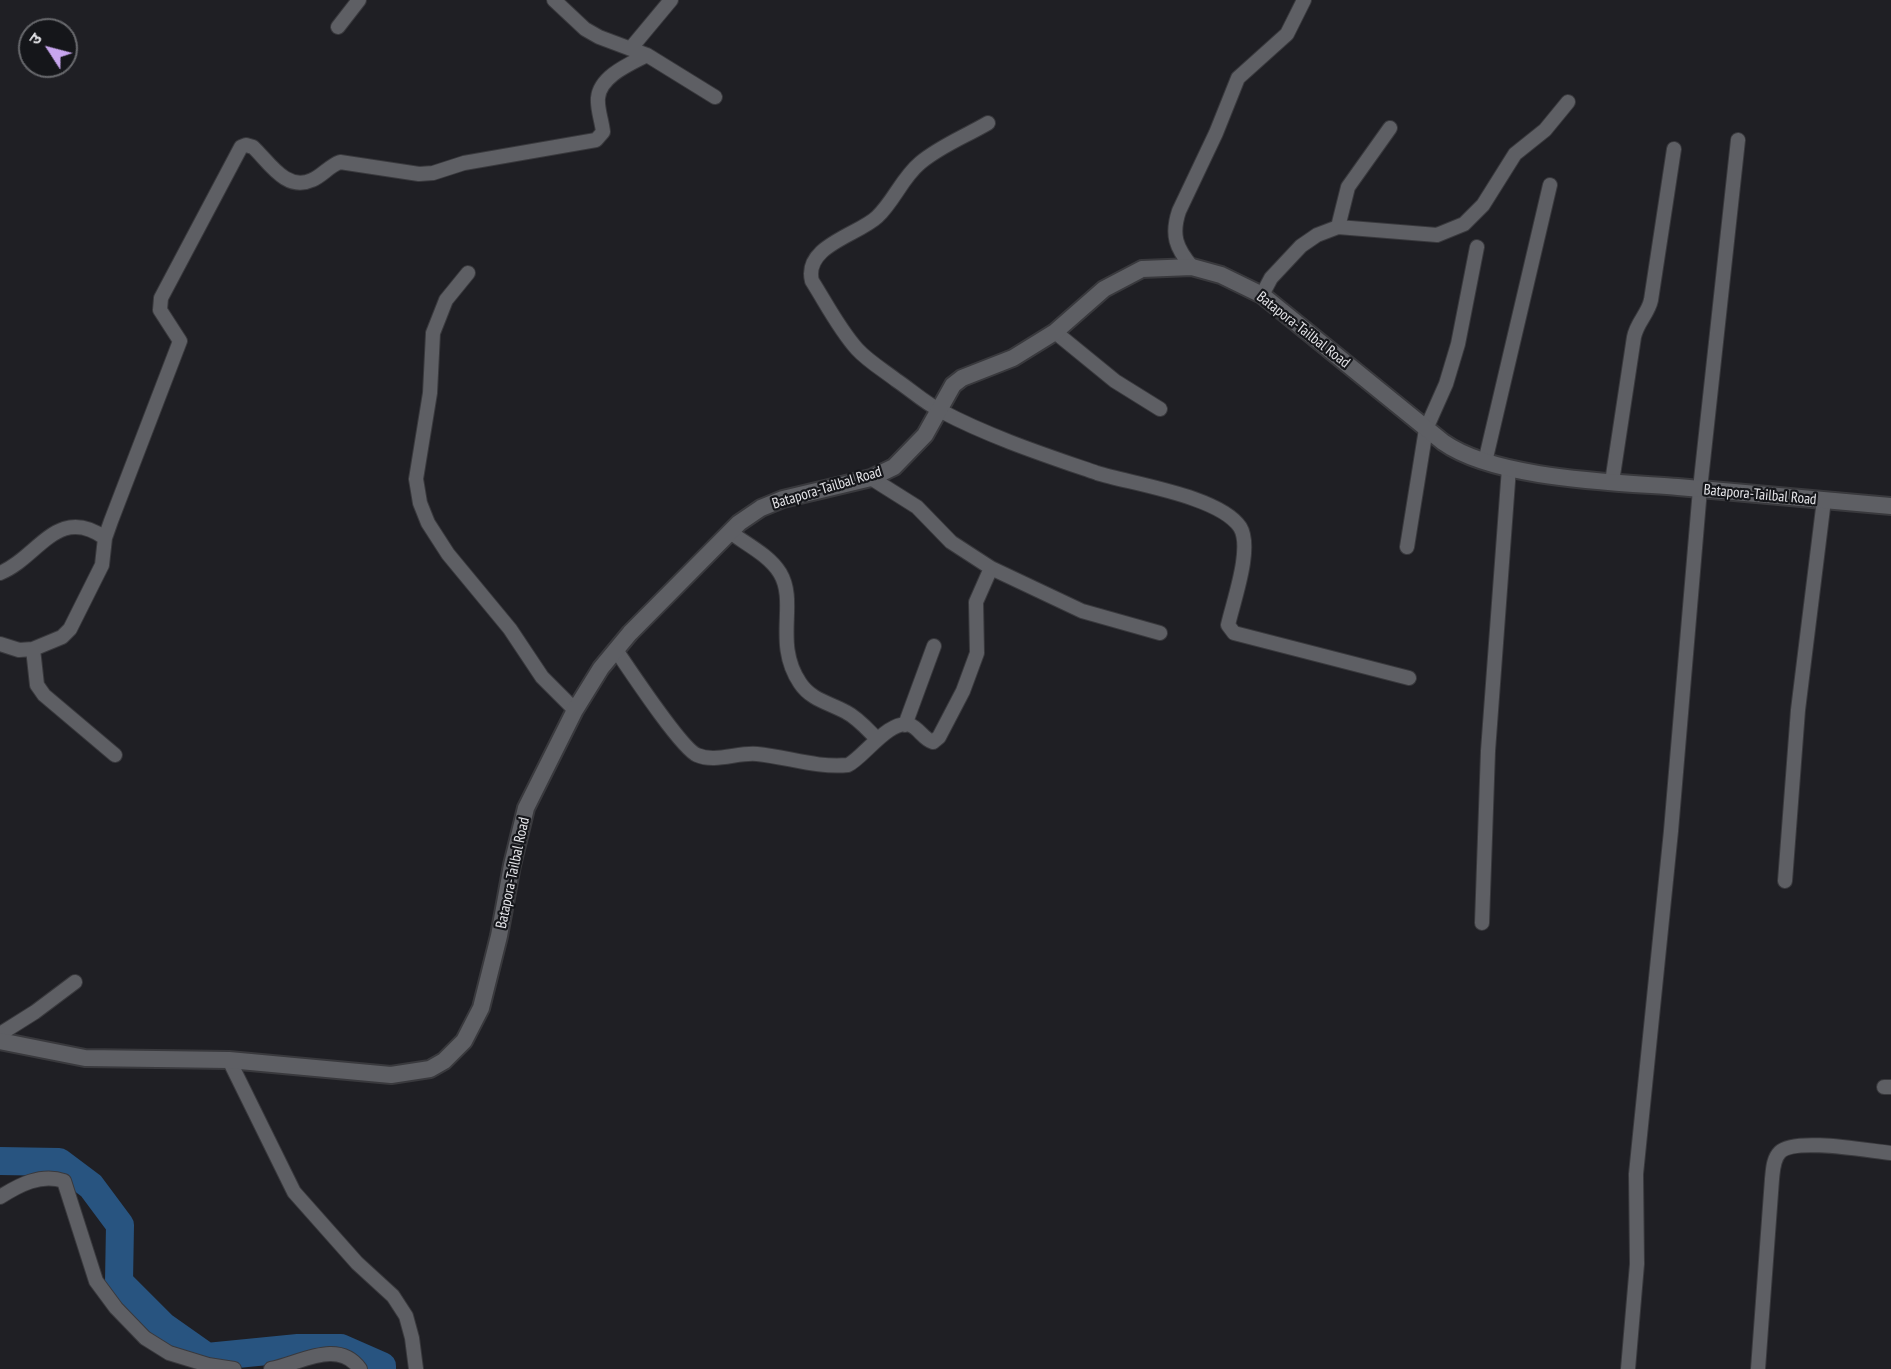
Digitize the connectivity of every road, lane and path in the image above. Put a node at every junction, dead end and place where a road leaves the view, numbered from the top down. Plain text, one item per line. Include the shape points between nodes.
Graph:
1 (359, 0) edge
2 (554, 0) edge
3 (672, 0) edge
4 (1304, 0) edge
5 (338, 27) dead end
6 (631, 48) junction
7 (647, 55) junction
8 (715, 97) dead end
9 (1568, 102) dead end
10 (988, 123) dead end
11 (1390, 128) dead end
12 (1738, 140) dead end
13 (1674, 149) dead end
14 (1550, 185) dead end
15 (1338, 227) junction
16 (1478, 248) dead end
17 (1191, 267) junction
18 (468, 273) dead end
19 (1262, 295) junction
20 (1055, 332) junction
21 (1160, 409) dead end
22 (940, 411) junction
23 (1426, 429) junction
24 (1485, 462) junction
25 (1509, 468) junction
26 (871, 478) junction
27 (1612, 482) junction
28 (1700, 489) junction
29 (1824, 500) junction
30 (1891, 506) edge
31 (730, 532) junction
32 (105, 538) junction
33 (1407, 547) dead end
34 (991, 567) junction
35 (0, 573) edge
36 (1160, 633) dead end
37 (0, 644) edge
38 (934, 645) dead end
39 (33, 649) junction
40 (616, 650) junction
41 (1409, 678) dead end
42 (575, 710) junction
43 (905, 725) junction
44 (877, 739) junction
45 (116, 755) dead end
46 (1785, 881) dead end
47 (1482, 923) dead end
48 (75, 982) dead end
49 (0, 1034) edge
50 (0, 1041) edge
51 (229, 1060) junction
52 (1891, 1153) edge
53 (0, 1197) edge
54 (234, 1369) edge
55 (271, 1369) edge
56 (360, 1369) edge
57 (416, 1369) edge
58 (1628, 1369) edge
59 (1758, 1369) edge

1 - 5 street
2 - 6 street via 585,29
3 - 6 street
4 - 17 street via 1287,34 1238,78 1179,211 1175,242
6 - 7 street
7 - 8 street
7 - 32 street via 620,70 601,89 598,100 603,132 596,140 516,153 433,173 340,162 303,183 285,179 253,147 241,147 160,298 160,310 180,341
9 - 15 street via 1545,130 1515,154 1483,205 1464,224 1437,235
10 - 22 street via 920,163 881,213 828,246 810,274 858,351
11 - 15 street via 1348,187
12 - 28 street
13 - 27 street via 1651,300 1634,337
14 - 24 street
15 - 19 street via 1300,246 1271,278
16 - 23 street via 1458,344
17 - 19 main road, Batapora-Tailbal Road via 1221,275
17 - 20 main road, Batapora-Tailbal Road via 1142,269 1104,289
18 - 42 street via 446,300 433,333 430,393 417,479 420,503 448,554 510,629 542,677
19 - 23 main road, Batapora-Tailbal Road
20 - 21 street via 1115,381
20 - 22 main road, Batapora-Tailbal Road via 1013,358 962,378 946,394
22 - 26 main road, Batapora-Tailbal Road via 910,454
22 - 41 street via 1098,473 1163,489 1218,510 1241,528 1244,542 1230,630
23 - 24 main road, Batapora-Tailbal Road via 1455,450
23 - 33 street
24 - 25 main road, Batapora-Tailbal Road
25 - 27 main road, Batapora-Tailbal Road
25 - 47 street via 1488,751
26 - 31 main road, Batapora-Tailbal Road via 783,499 761,508
26 - 34 street via 917,507 951,542
27 - 28 main road, Batapora-Tailbal Road
28 - 29 main road, Batapora-Tailbal Road
28 - 58 street via 1636,1174 1637,1264
29 - 30 main road, Batapora-Tailbal Road
29 - 46 street via 1798,711
31 - 40 main road, Batapora-Tailbal Road
31 - 44 street via 767,559 781,575 786,588 786,652 801,684 811,695 847,712
32 - 35 street via 86,528 72,527 46,538
32 - 39 street via 102,565 70,629 62,637
34 - 36 street via 1082,611
34 - 43 street via 976,602 977,653 939,737 933,742
37 - 39 street via 19,650
38 - 43 street
39 - 45 street via 37,685 44,695
40 - 42 main road, Batapora-Tailbal Road
40 - 44 street via 697,755 754,753 811,765 848,765
42 - 51 main road, Batapora-Tailbal Road via 526,808 481,1008 475,1025 456,1052 430,1069 391,1075
43 - 44 street
48 - 49 street
50 - 51 main road, Batapora-Tailbal Road via 85,1058
51 - 57 street via 294,1192 357,1263 393,1296 406,1316
52 - 59 street via 1812,1145 1792,1146 1777,1156
53 - 54 street via 34,1179 64,1181 96,1281 116,1308 145,1338 169,1353
55 - 56 street via 321,1354 346,1357

